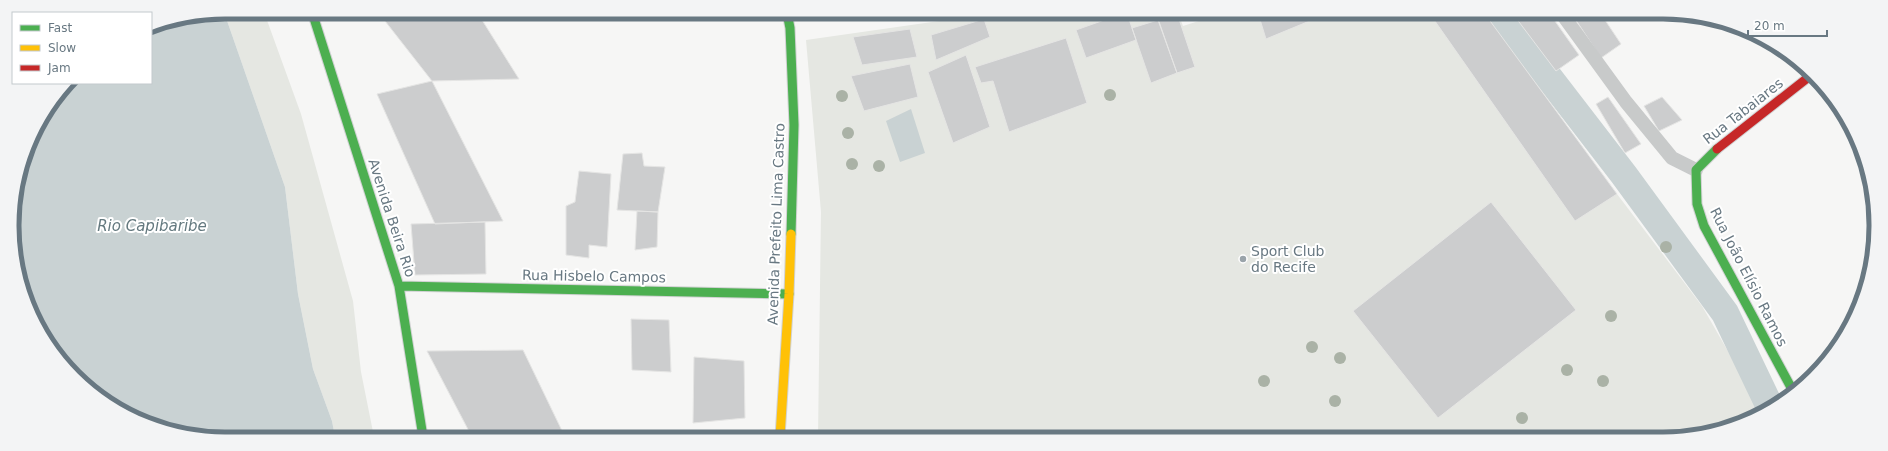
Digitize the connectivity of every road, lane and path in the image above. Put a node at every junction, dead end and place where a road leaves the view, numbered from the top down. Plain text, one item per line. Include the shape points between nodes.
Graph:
1 (314, 19) edge
2 (788, 19) edge
3 (1566, 19) edge
4 (1808, 78) edge
5 (1696, 170) junction
6 (399, 286) junction
7 (789, 294) junction
8 (1791, 387) edge
9 (422, 432) edge
10 (780, 432) edge

1 - 6 main road, Avenida Beira Rio
2 - 7 main road, Avenida Prefeito Lima Castro via 794,125
3 - 5 lane via 1626,102 1672,158
4 - 5 main road, Rua Tabaiares via 1710,154
5 - 8 main road, Rua João Elísio Ramos via 1697,204 1704,226
6 - 7 main road, Rua Hisbelo Campos
6 - 9 main road, Avenida Beira Rio
7 - 10 main road, Avenida Prefeito Lima Castro

